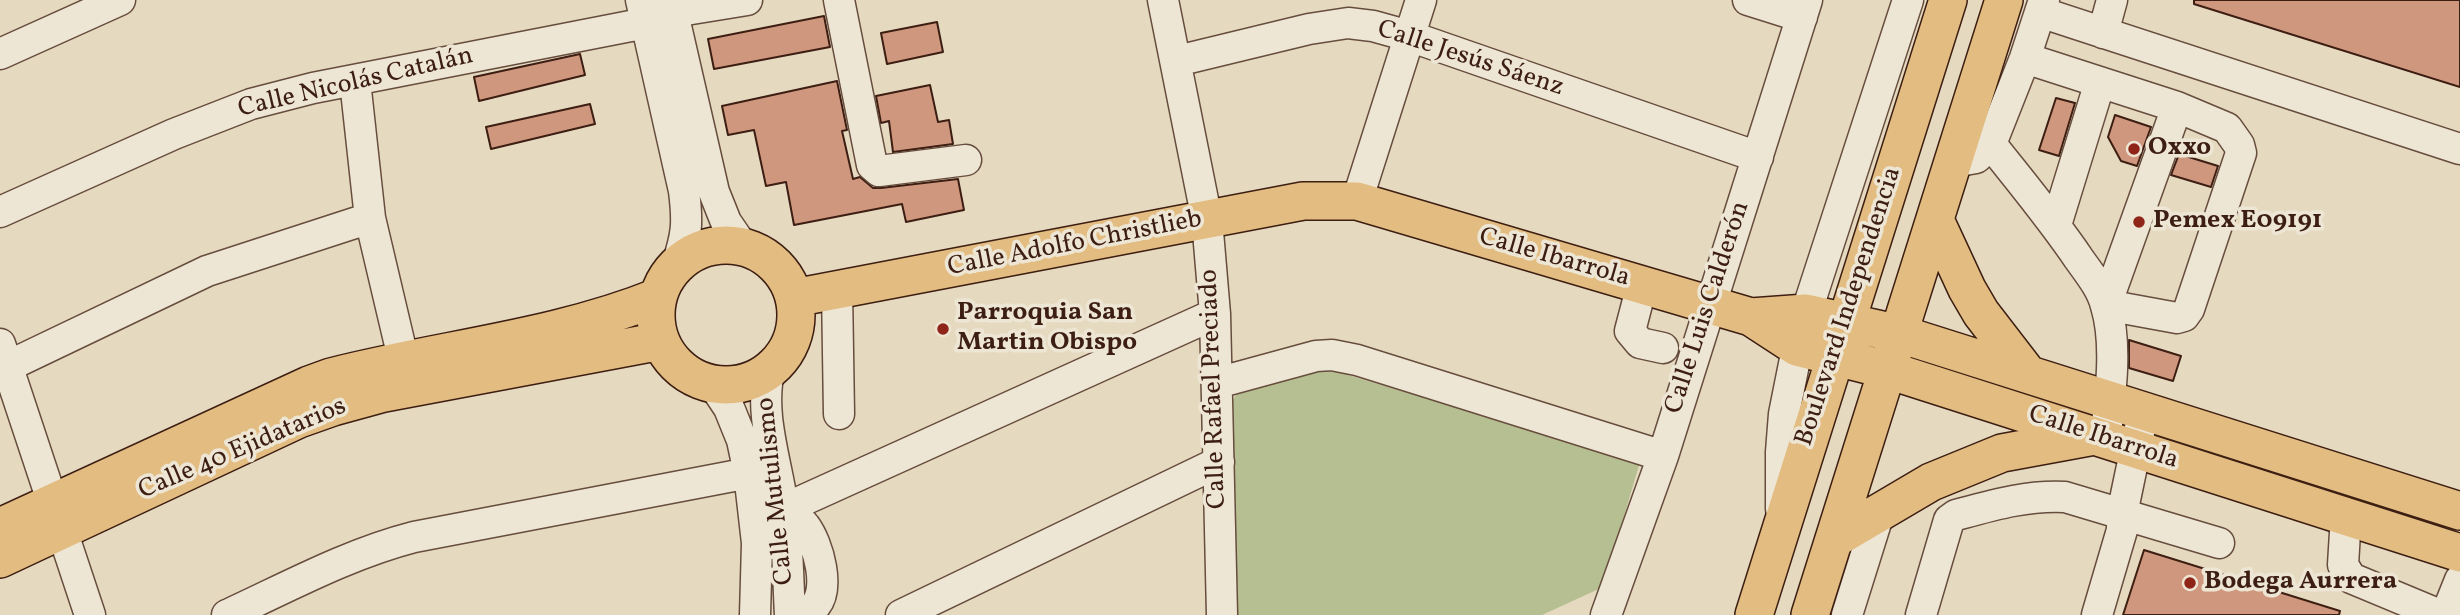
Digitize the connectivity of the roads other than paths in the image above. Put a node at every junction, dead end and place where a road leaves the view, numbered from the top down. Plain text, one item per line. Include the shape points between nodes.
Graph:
1 (120, 0) edge
2 (747, 0) edge
3 (839, 0) edge
4 (1163, 0) edge
5 (1421, 0) edge
6 (1748, 0) edge
7 (1908, 0) edge
8 (1948, 0) edge
9 (2004, 0) edge
10 (2112, 0) edge
11 (2042, 6) edge
12 (1804, 8) edge
13 (658, 9) edge
14 (2103, 33) junction
15 (1409, 37) junction
16 (0, 54) edge
17 (2025, 58) junction
18 (1177, 61) junction
19 (355, 81) junction
20 (2100, 82) junction
21 (2177, 107) junction
22 (1990, 144) junction
23 (2460, 149) edge
24 (1758, 157) junction
25 (966, 160) dead end
26 (1953, 162) junction
27 (1357, 201) junction
28 (0, 212) edge
29 (370, 218) junction
30 (1207, 220) junction
31 (1935, 220) junction
32 (2056, 225) junction
33 (743, 247) junction
34 (677, 265) junction
35 (1642, 285) junction
36 (837, 290) junction
37 (658, 297) junction
38 (794, 298) junction
39 (1710, 305) junction
40 (2106, 305) junction
41 (1215, 314) junction
42 (1846, 320) junction
43 (1802, 330) junction
44 (1900, 334) junction
45 (662, 341) junction
46 (1663, 348) dead end
47 (504, 357) junction
48 (1834, 357) junction
49 (2, 360) edge
50 (404, 362) junction
51 (770, 368) junction
52 (1888, 370) junction
53 (2028, 374) junction
54 (1217, 383) junction
55 (713, 384) junction
56 (2138, 409) junction
57 (839, 414) dead end
58 (2121, 445) junction
59 (1663, 456) junction
60 (1219, 463) junction
61 (749, 473) junction
62 (784, 509) junction
63 (2460, 512) edge
64 (1879, 513) junction
65 (58, 516) junction
66 (2346, 516) junction
67 (2125, 520) junction
68 (0, 527) edge
69 (1781, 528) junction
70 (1836, 538) junction
71 (2219, 543) dead end
72 (2460, 553) edge
73 (0, 559) edge
74 (2460, 579) edge
75 (1602, 612) edge
76 (90, 615) edge
77 (227, 615) edge
78 (755, 615) edge
79 (790, 615) edge
80 (798, 615) edge
81 (901, 615) edge
82 (1222, 615) edge
83 (1754, 615) edge
84 (1810, 615) edge
85 (1847, 615) edge
86 (1921, 615) edge
87 (2097, 615) edge
88 (2440, 615) edge
89 (2446, 615) edge

1 - 16 street
2 - 13 street, Calle Nicolás Catalán
3 - 25 street via 872,165 879,172
4 - 18 street, Calle Rafael Preciado
5 - 15 street
6 - 12 street
7 - 43 street
8 - 42 main road, Boulevard Independencia
9 - 26 main road, Boulevard Independencia
10 - 14 street
11 - 14 street
11 - 17 street
12 - 24 street, Calle Luis Calderón
13 - 19 street, Calle Nicolás Catalán
13 - 33 street via 714,192
13 - 34 street via 688,218
14 - 23 street
15 - 18 street, Calle Jesús Sáenz via 1348,23
15 - 24 street, Calle Jesús Sáenz
15 - 27 street
17 - 20 street
17 - 22 street
18 - 30 street, Calle Rafael Preciado
19 - 28 street, Calle Nicolás Catalán via 251,104
19 - 29 street
20 - 21 street
20 - 32 street
21 - 40 street
21 - 40 street via 2227,128 2241,153 2189,309 2177,318
22 - 26 street via 1976,158
22 - 32 street
24 - 39 street, Calle Luis Calderón
26 - 31 main road, Boulevard Independencia
27 - 30 main road, Calle Adolfo Christlieb via 1303,201
27 - 35 main road, Calle Ibarrola
29 - 49 street via 207,271
29 - 50 street
30 - 36 main road, Calle Adolfo Christlieb
30 - 41 street, Calle Rafael Preciado
31 - 44 main road, Boulevard Independencia
31 - 53 main road via 1981,313
32 - 40 street
33 - 34 main road via 708,248
33 - 38 main road via 776,266
34 - 37 main road
35 - 39 main road, Calle Ibarrola
35 - 46 street via 1630,331 1640,344
36 - 38 main road, Calle Adolfo Christlieb
36 - 57 street
37 - 45 main road via 654,316
37 - 47 main road, Calle 40 Ejidatarios
38 - 51 main road via 796,320 790,342
39 - 43 main road, Calle Ibarrola
39 - 59 street, Calle Luis Calderón
40 - 56 street via 2111,339
41 - 54 street, Calle Rafael Preciado
41 - 62 street
42 - 43 main road, Calle Ibarrola
42 - 44 main road, Calle Ibarrola
42 - 48 main road, Boulevard Independencia
43 - 48 main road, Calle Ibarrola
43 - 69 street via 1784,414
44 - 52 main road, Boulevard Independencia
44 - 53 main road, Calle Ibarrola
45 - 47 main road, Calle 40 Ejidatarios
45 - 55 main road via 677,365
47 - 50 main road, Calle 40 Ejidatarios
47 - 65 main road, Calle 40 Ejidatarios via 299,419
48 - 52 main road, Calle Ibarrola
48 - 69 main road, Boulevard Independencia
49 - 65 street
50 - 65 main road, Calle 40 Ejidatarios via 360,369 309,385
51 - 55 main road via 748,381
51 - 62 street, Calle Mutulismo via 766,406
52 - 58 main road, Calle Ibarrola
52 - 70 main road, Boulevard Independencia
53 - 56 main road, Calle Ibarrola
54 - 59 street via 1332,355
54 - 60 street, Calle Rafael Preciado
55 - 61 street, Calle Mutulismo via 742,440
56 - 58 street
56 - 58 street
56 - 63 main road, Calle Ibarrola
58 - 64 main road via 2002,453 1931,482
58 - 66 main road, Calle Ibarrola
58 - 67 street
59 - 75 street, Calle Luis Calderón
60 - 81 street
60 - 82 street, Calle Rafael Preciado
61 - 77 street via 384,545
61 - 78 street, Calle Mutulismo via 757,543
62 - 79 street, Calle Mutulismo
62 - 80 street via 813,538 822,565 820,597 813,608
64 - 70 main road
64 - 85 street
65 - 68 main road, Calle 40 Ejidatarios
65 - 73 main road, Calle 40 Ejidatarios
65 - 76 street
66 - 72 main road, Calle Ibarrola
66 - 88 street via 2343,565 2351,578
67 - 71 street
67 - 86 street via 2065,496 2014,500 1956,514 1950,520
67 - 87 street
69 - 83 main road, Boulevard Independencia
70 - 84 main road, Boulevard Independencia
74 - 89 street

